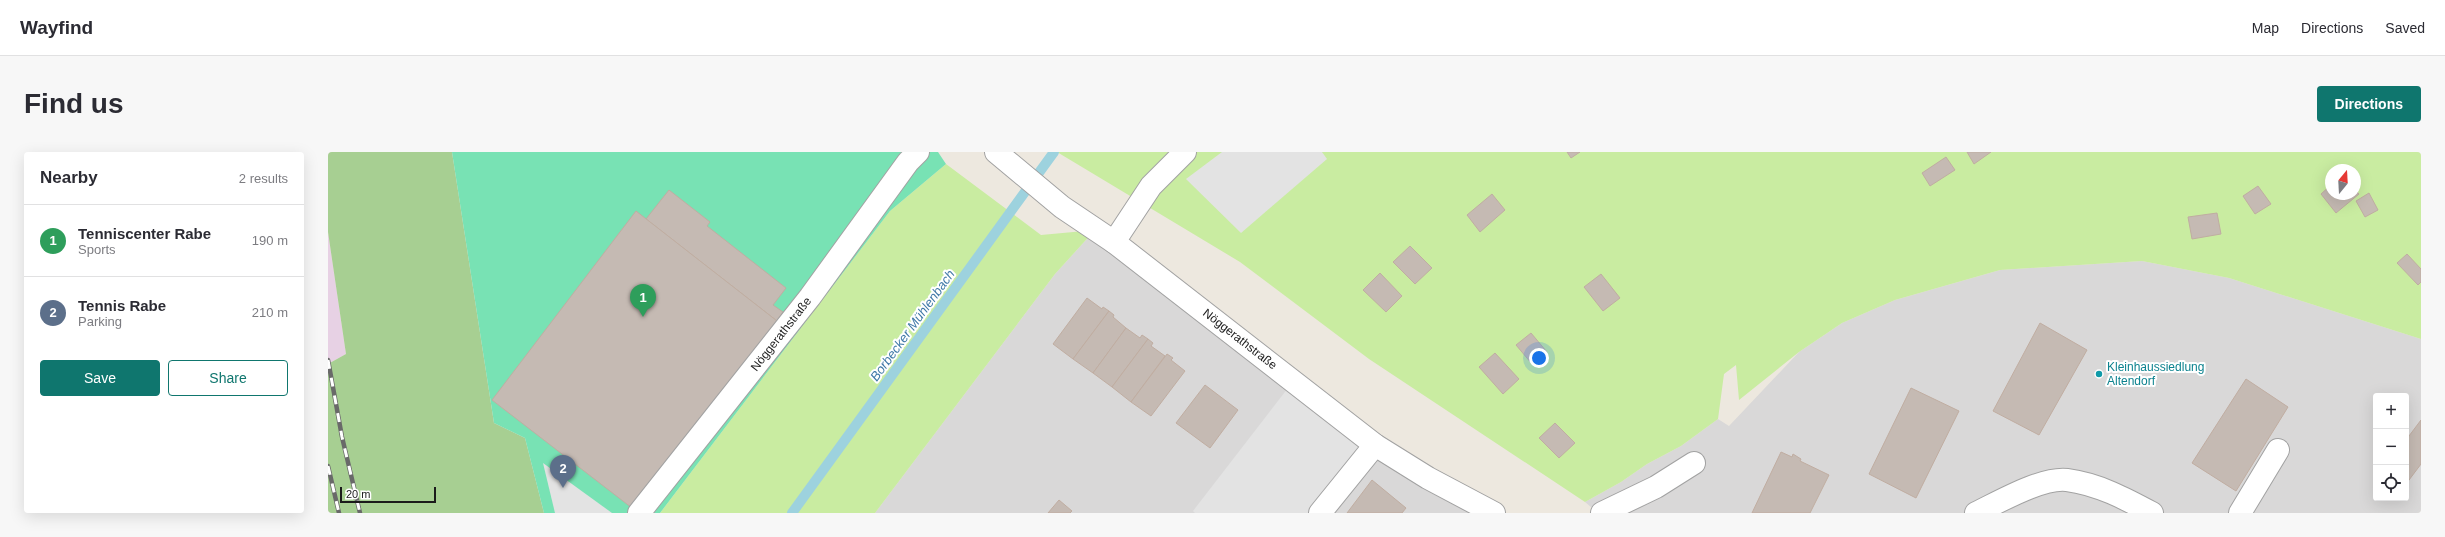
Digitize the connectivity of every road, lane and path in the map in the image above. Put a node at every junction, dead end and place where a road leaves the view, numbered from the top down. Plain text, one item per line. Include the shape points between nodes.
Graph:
1 (918, 152) edge
2 (1185, 152) edge
3 (1002, 158) edge
4 (1114, 242) junction
5 (1375, 445) junction
6 (2278, 450) dead end
7 (1694, 463) dead end
8 (639, 513) edge
9 (1320, 513) edge
10 (1494, 513) edge
11 (1602, 513) edge
12 (1976, 513) edge
13 (2152, 513) edge
14 (2240, 513) edge

1 - 8 street, Nöggerathstraße via 908,162 810,297
2 - 4 street via 1151,186
3 - 4 street, Nöggerathstraße via 1062,207
4 - 5 street, Nöggerathstraße
5 - 9 street
5 - 10 street, Nöggerathstraße via 1428,478
6 - 14 street
7 - 11 street via 1656,487
12 - 13 street via 2035,485 2066,480 2111,492

